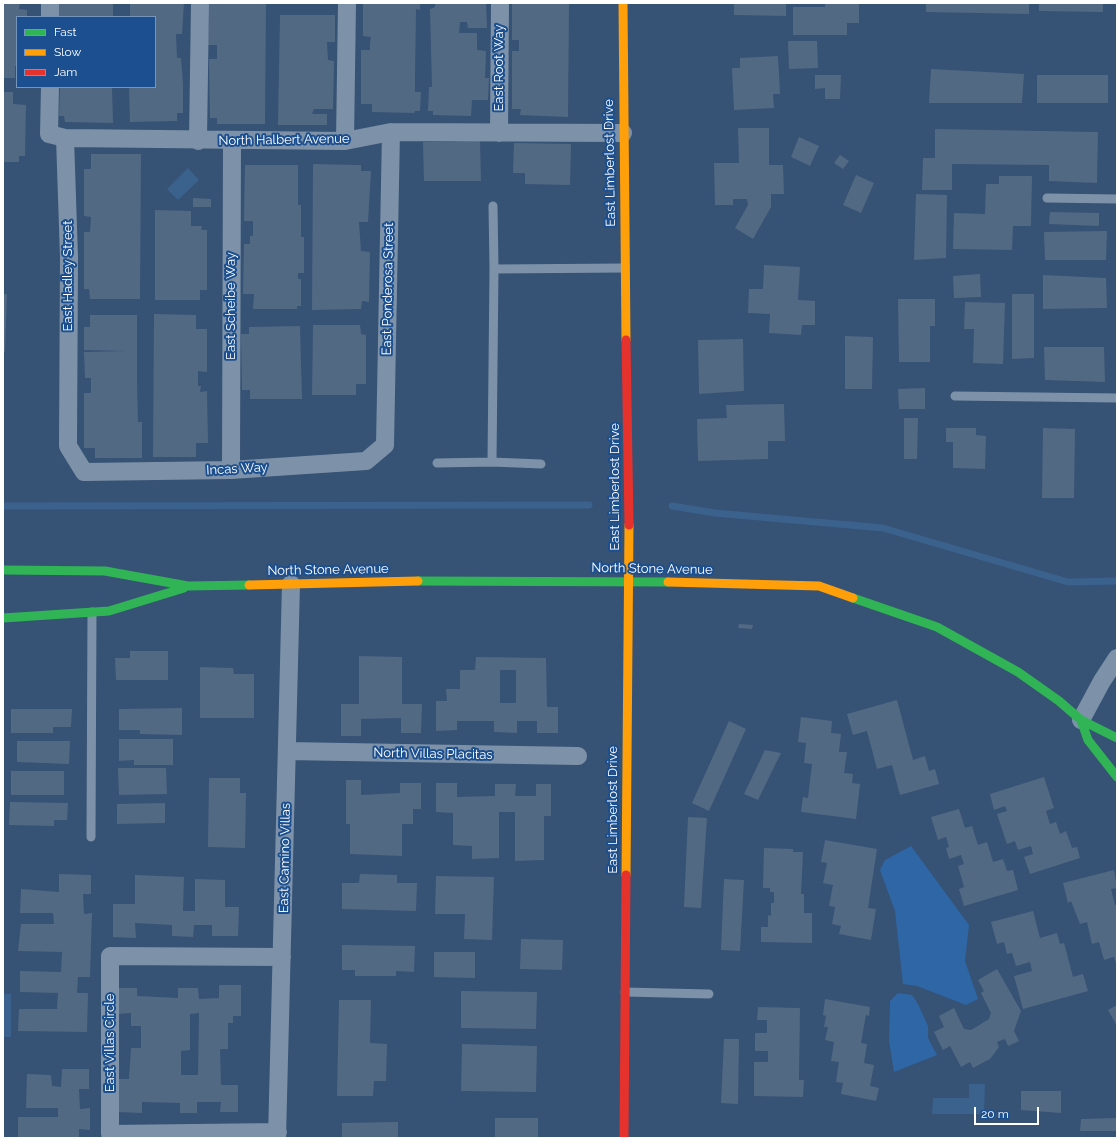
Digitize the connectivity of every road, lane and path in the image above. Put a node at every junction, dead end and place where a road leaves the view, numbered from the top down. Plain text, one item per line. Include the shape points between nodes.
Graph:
1 (50, 3) edge
2 (200, 3) edge
3 (347, 3) edge
4 (500, 3) edge
5 (623, 3) edge
6 (50, 16) edge
7 (50, 88) edge
8 (391, 132) junction
9 (499, 133) junction
10 (623, 133) junction
11 (65, 138) junction
12 (198, 141) junction
13 (232, 141) junction
14 (345, 141) junction
15 (1047, 198) dead end
16 (1117, 199) edge
17 (493, 206) dead end
18 (625, 268) junction
19 (494, 269) junction
20 (955, 396) dead end
21 (1117, 398) edge
22 (385, 445) joint
23 (492, 462) junction
24 (437, 463) dead end
25 (541, 464) dead end
26 (231, 470) junction
27 (84, 472) joint
28 (3, 570) edge
29 (628, 582) junction
30 (291, 584) junction
31 (188, 586) junction
32 (92, 612) junction
33 (3, 618) edge
34 (1117, 658) edge
35 (1081, 720) junction
36 (1117, 738) edge
37 (287, 751) junction
38 (578, 756) dead end
39 (1117, 777) edge
40 (91, 837) dead end
41 (282, 957) junction
42 (625, 992) junction
43 (709, 994) dead end
44 (278, 1135) edge
45 (624, 1138) edge

1 - 6 street
2 - 12 street
3 - 14 street
4 - 9 street, East Root Way
5 - 10 main road, East Limberlost Drive
7 - 11 street via 49,134
8 - 9 street, North Halbert Avenue
8 - 14 street, North Halbert Avenue
8 - 22 street, East Ponderosa Street
9 - 10 street, North Halbert Avenue
10 - 18 main road, East Limberlost Drive
11 - 12 street, North Halbert Avenue
11 - 27 street, East Hadley Street via 69,257 68,446
12 - 13 street, North Halbert Avenue
13 - 14 street, North Halbert Avenue
13 - 26 street, East Scheibe Way
15 - 16 lane
17 - 19 lane
18 - 19 lane
18 - 29 main road, East Limberlost Drive
19 - 23 lane
20 - 21 lane
22 - 26 street, Incas Way via 366,461
23 - 24 lane
23 - 25 lane
26 - 27 street, Incas Way
28 - 31 main road, North Stone Avenue via 105,571
29 - 30 main road, North Stone Avenue via 459,580
29 - 35 main road, North Stone Avenue via 819,586 937,627 1018,672
29 - 42 main road, East Limberlost Drive
30 - 31 main road, North Stone Avenue
30 - 37 street, East Camino Villas
31 - 32 main road, North Stone Avenue via 109,611
32 - 33 main road, North Stone Avenue
32 - 40 lane
34 - 35 street
35 - 36 main road, North Stone Avenue
35 - 39 main road, North Stone Avenue via 1088,740
37 - 38 street, North Villas Placitas
37 - 41 street, East Camino Villas
41 - 44 street, East Camino Villas
41 - 44 street, East Villas Circle via 110,956 110,1134
42 - 43 lane
42 - 45 main road, East Limberlost Drive

